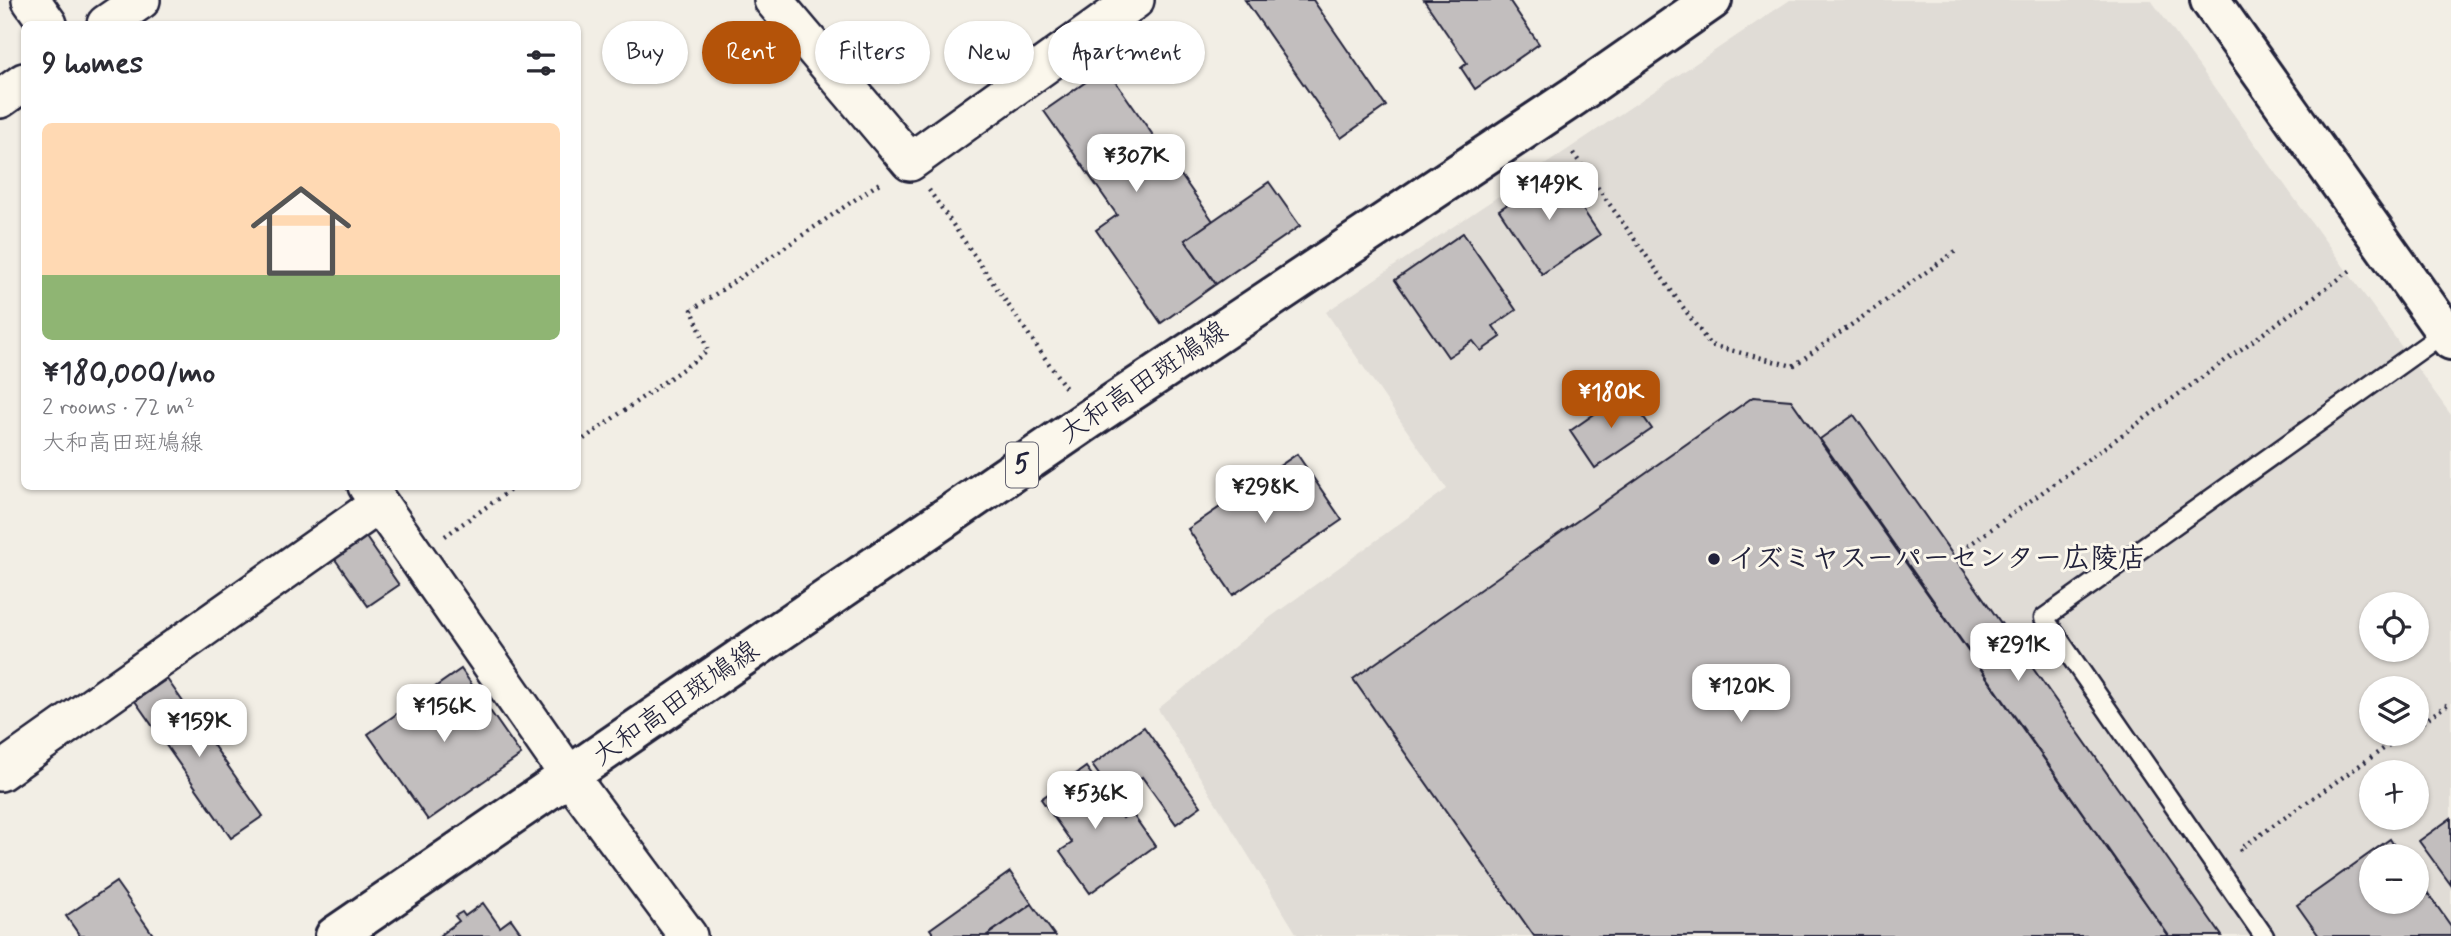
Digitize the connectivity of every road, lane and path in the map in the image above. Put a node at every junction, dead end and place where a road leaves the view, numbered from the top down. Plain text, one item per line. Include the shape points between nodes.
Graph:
1 (31, 0) edge
2 (141, 0) edge
3 (773, 0) edge
4 (1135, 0) edge
5 (1712, 0) edge
6 (2210, 0) edge
7 (46, 21) edge
8 (110, 21) edge
9 (21, 84) edge
10 (0, 99) edge
11 (1573, 153) dead end
12 (910, 162) junction
13 (1956, 251) dead end
14 (2360, 264) dead end
15 (2448, 336) edge
16 (1088, 419) junction
17 (581, 441) edge
18 (510, 490) edge
19 (373, 495) edge
20 (1962, 550) dead end
21 (416, 557) junction
22 (2451, 702) edge
23 (2429, 718) edge
24 (2387, 746) edge
25 (0, 772) edge
26 (570, 777) junction
27 (2246, 858) dead end
28 (335, 936) edge
29 (688, 936) edge
30 (2264, 936) edge

1 - 7 street
2 - 8 street
3 - 12 street
4 - 12 street
5 - 16 main road, 大和高田斑鳩線 / 5
6 - 15 main road
9 - 10 street
11 - 13 path via 1710,345 1793,366
12 - 16 path
12 - 17 path via 692,310 708,351
14 - 20 path
15 - 30 lane via 2044,618
16 - 26 main road, 大和高田斑鳩線 / 5
18 - 21 path
19 - 21 street
19 - 25 street
21 - 26 street
22 - 23 path
24 - 27 path via 2240,849
26 - 28 main road, 大和高田斑鳩線 / 5
26 - 29 street

